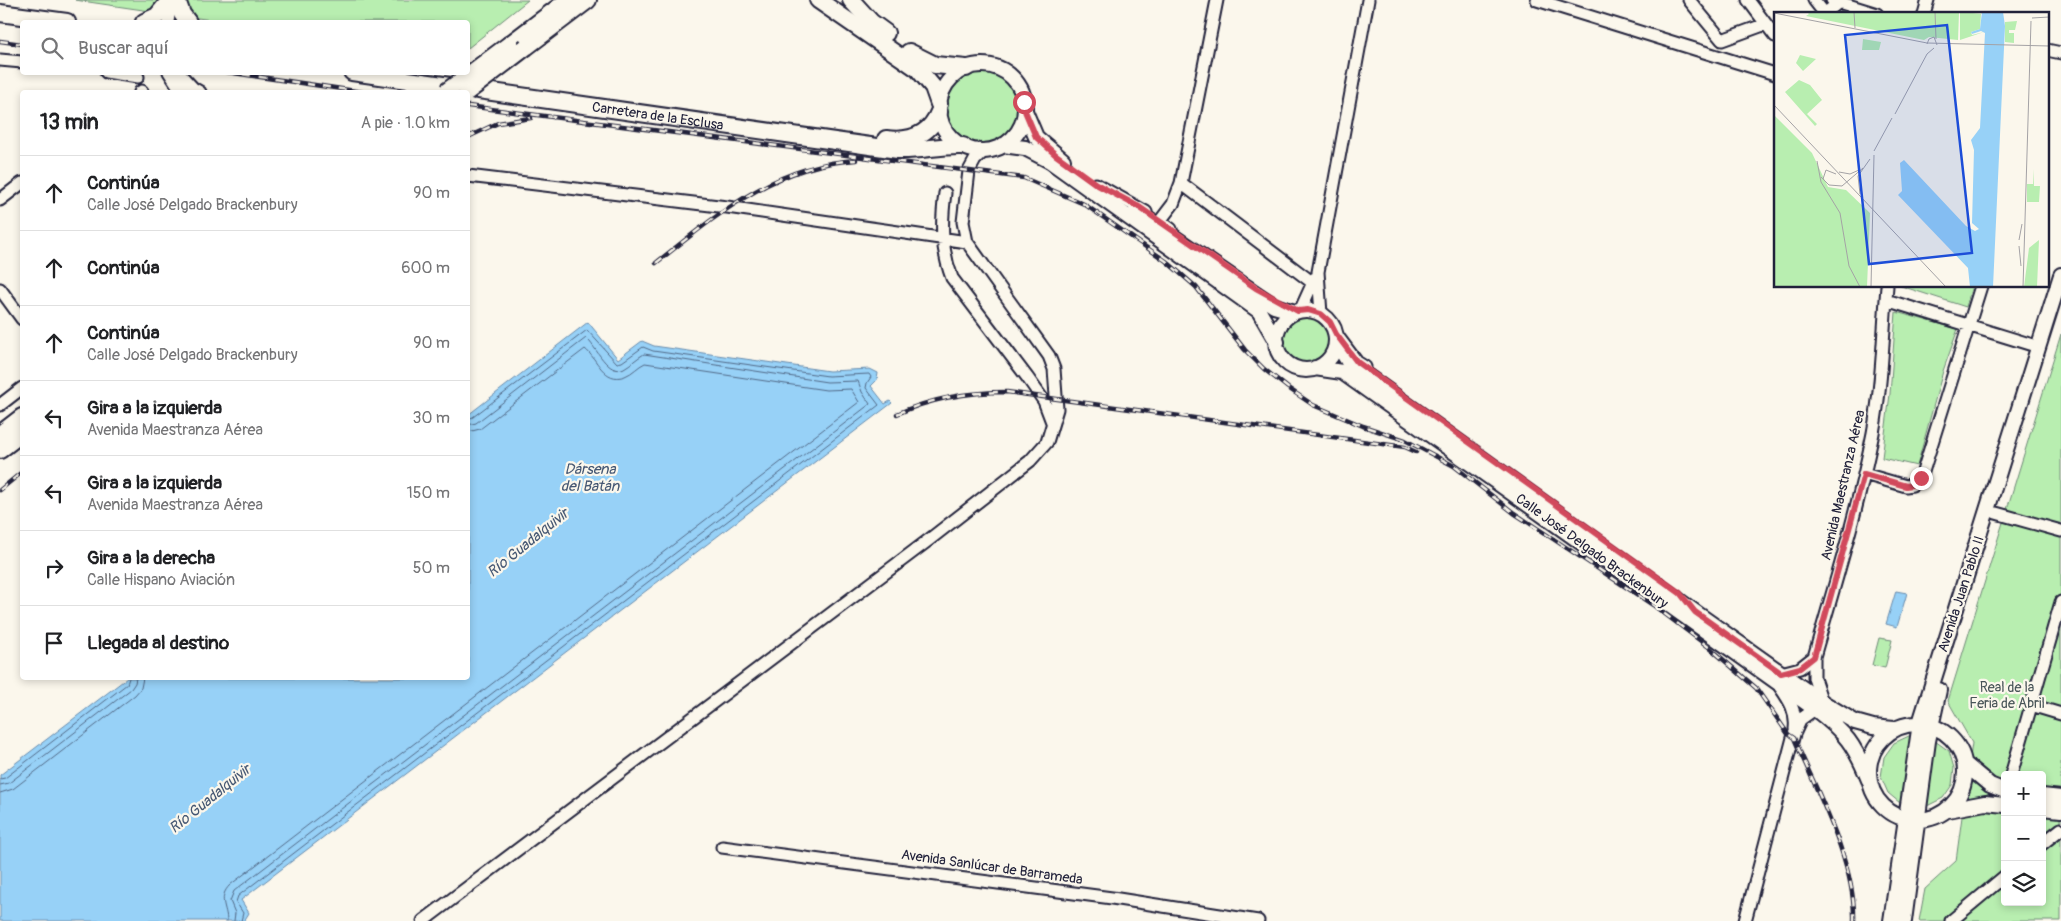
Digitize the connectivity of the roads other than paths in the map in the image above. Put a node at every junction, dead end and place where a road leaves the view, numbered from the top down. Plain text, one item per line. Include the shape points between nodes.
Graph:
1 (170, 0) edge
2 (177, 0) edge
3 (568, 0) edge
4 (588, 0) edge
5 (599, 0) edge
6 (818, 0) edge
7 (1218, 0) edge
8 (1368, 0) edge
9 (1537, 0) edge
10 (1688, 0) edge
11 (1748, 0) edge
12 (1814, 0) edge
13 (1838, 1) edge
14 (842, 3) edge
15 (1823, 12) edge
16 (1827, 12) edge
17 (1860, 12) edge
18 (0, 13) edge
19 (52, 20) edge
20 (148, 20) edge
21 (168, 20) edge
22 (186, 20) edge
23 (562, 20) junction
24 (0, 24) edge
25 (1766, 24) junction
26 (868, 26) junction
27 (20, 27) edge
28 (1774, 35) edge
29 (518, 46) junction
30 (2048, 50) edge
31 (2061, 53) edge
32 (0, 60) edge
33 (20, 62) edge
34 (966, 68) junction
35 (1774, 74) edge
36 (130, 75) edge
37 (171, 75) edge
38 (181, 75) edge
39 (373, 75) edge
40 (444, 75) edge
41 (138, 76) dead end
42 (181, 90) edge
43 (196, 90) edge
44 (449, 90) edge
45 (469, 90) edge
46 (939, 108) junction
47 (1025, 111) junction
48 (1003, 145) junction
49 (963, 146) junction
50 (984, 151) junction
51 (470, 176) edge
52 (1182, 183) junction
53 (1096, 184) junction
54 (20, 185) edge
55 (945, 193) dead end
56 (0, 200) edge
57 (1160, 221) junction
58 (942, 239) junction
59 (967, 242) junction
60 (1318, 272) junction
61 (2061, 275) edge
62 (1313, 283) junction
63 (1887, 288) edge
64 (1980, 288) edge
65 (0, 289) edge
66 (1886, 300) junction
67 (2061, 303) edge
68 (1298, 311) junction
69 (1321, 314) junction
70 (20, 316) edge
71 (1970, 325) junction
72 (1336, 338) junction
73 (1277, 342) junction
74 (2039, 347) junction
75 (1315, 368) junction
76 (20, 390) edge
77 (0, 405) edge
78 (20, 419) edge
79 (1052, 422) junction
80 (0, 434) edge
81 (20, 435) edge
82 (0, 450) edge
83 (1864, 474) junction
84 (1996, 513) junction
85 (2061, 531) edge
86 (2061, 602) edge
87 (1814, 657) junction
88 (1779, 678) junction
89 (1932, 700) junction
90 (1818, 705) junction
91 (2031, 705) junction
92 (2061, 714) edge
93 (1931, 726) junction
94 (1899, 727) junction
95 (1794, 734) junction
96 (1965, 764) junction
97 (2012, 771) edge
98 (1869, 780) junction
99 (2001, 789) edge
100 (2046, 796) edge
101 (2061, 798) edge
102 (2001, 805) edge
103 (2046, 808) edge
104 (2061, 810) edge
105 (1892, 813) junction
106 (1943, 813) junction
107 (1911, 820) junction
108 (2061, 829) edge
109 (2046, 841) edge
110 (722, 847) dead end
111 (1901, 848) junction
112 (1913, 857) junction
113 (2001, 880) edge
114 (1955, 920) edge
115 (423, 921) edge
116 (1258, 921) edge
117 (1745, 921) edge
118 (1891, 921) edge
119 (1904, 921) edge

1 - 20 highway via 157,16
1 - 21 street
2 - 22 highway
3 - 29 highway
4 - 23 highway
5 - 23 highway
6 - 26 highway
7 - 52 street
8 - 60 street
9 - 35 street
10 - 25 street via 1722,40
11 - 25 street
12 - 15 street
13 - 16 street
13 - 17 street
14 - 26 highway
18 - 19 highway
23 - 29 highway
24 - 27 highway
25 - 28 street
26 - 34 highway via 935,65
26 - 46 highway via 918,69 933,88
29 - 44 highway, bridge
29 - 45 highway, bridge
30 - 31 street
32 - 33 street
34 - 46 main road via 949,79 942,90
34 - 47 main road via 983,64 1007,73 1022,94
36 - 41 street
37 - 42 street
38 - 43 street
39 - 49 highway, Carretera de la Esclusa via 898,150
40 - 46 highway, Carretera de la Esclusa via 896,140 910,139 929,130
46 - 49 main road via 947,133
47 - 48 main road via 1016,134
47 - 53 main road via 1036,137
48 - 50 main road
48 - 73 main road via 1025,148 1050,161 1259,311
49 - 50 main road
50 - 59 street via 974,160 969,171 963,222
51 - 58 street via 727,207
52 - 57 street via 1173,204
52 - 62 street
53 - 57 street
53 - 68 main road via 1274,306
54 - 56 street
55 - 58 street
57 - 68 street via 1256,288
58 - 59 street
58 - 79 street via 952,278 1027,377 1044,402
59 - 79 street via 1049,356 1054,369 1057,400
60 - 62 street
60 - 69 street
61 - 74 main road, Avenida Juan Pablo II
62 - 68 street
63 - 66 street, Avenida Maestranza Aérea
64 - 71 street
65 - 70 street
66 - 71 street
66 - 83 street, Avenida Maestranza Aérea via 1880,386
67 - 84 main road, Avenida Juan Pablo II
68 - 69 main road
68 - 73 main road via 1286,318
69 - 72 main road via 1330,322
71 - 74 street
71 - 83 street via 1921,478 1906,486
72 - 75 main road via 1330,358
72 - 88 main road, Calle José Delgado Brackenbury via 1349,363 1695,612
73 - 75 main road via 1283,358 1291,365 1302,369
74 - 89 main road, Avenida Juan Pablo II
75 - 88 main road, Calle José Delgado Brackenbury via 1342,372
76 - 77 street
78 - 80 highway
79 - 115 street via 1047,442 1030,461
81 - 82 highway
83 - 87 street, Avenida Maestranza Aérea
84 - 85 street
84 - 89 main road, Avenida Juan Pablo II
86 - 91 street
87 - 88 street
87 - 90 street, Avenida Maestranza Aérea
88 - 90 main road, Calle José Delgado Brackenbury
88 - 95 street via 1794,709
89 - 93 main road, Avenida Juan Pablo II
89 - 94 main road
90 - 94 main road, Calle José Delgado Brackenbury via 1873,727
90 - 95 street via 1801,718
90 - 98 main road, Calle José Delgado Brackenbury via 1848,738
91 - 92 street
91 - 97 street
93 - 94 main road, Calle José Delgado Brackenbury
93 - 96 main road via 1954,740
93 - 107 main road, Avenida Juan Pablo II
94 - 98 main road via 1887,734 1876,747 1870,763
95 - 117 street
96 - 99 main road via 1990,785
96 - 106 main road via 1962,789
98 - 105 main road, Calle José Delgado Brackenbury via 1877,799
100 - 101 main road
102 - 106 main road via 1986,803
103 - 104 main road
105 - 107 main road
105 - 111 main road
106 - 107 main road
106 - 112 main road via 1922,837
107 - 111 main road, Avenida Juan Pablo II
107 - 112 main road, Avenida Juan Pablo II
108 - 109 street
110 - 116 street, Avenida Sanlúcar de Barrameda via 1112,898
111 - 118 main road, Avenida Juan Pablo II
112 - 119 main road, Avenida Juan Pablo II
113 - 114 street

